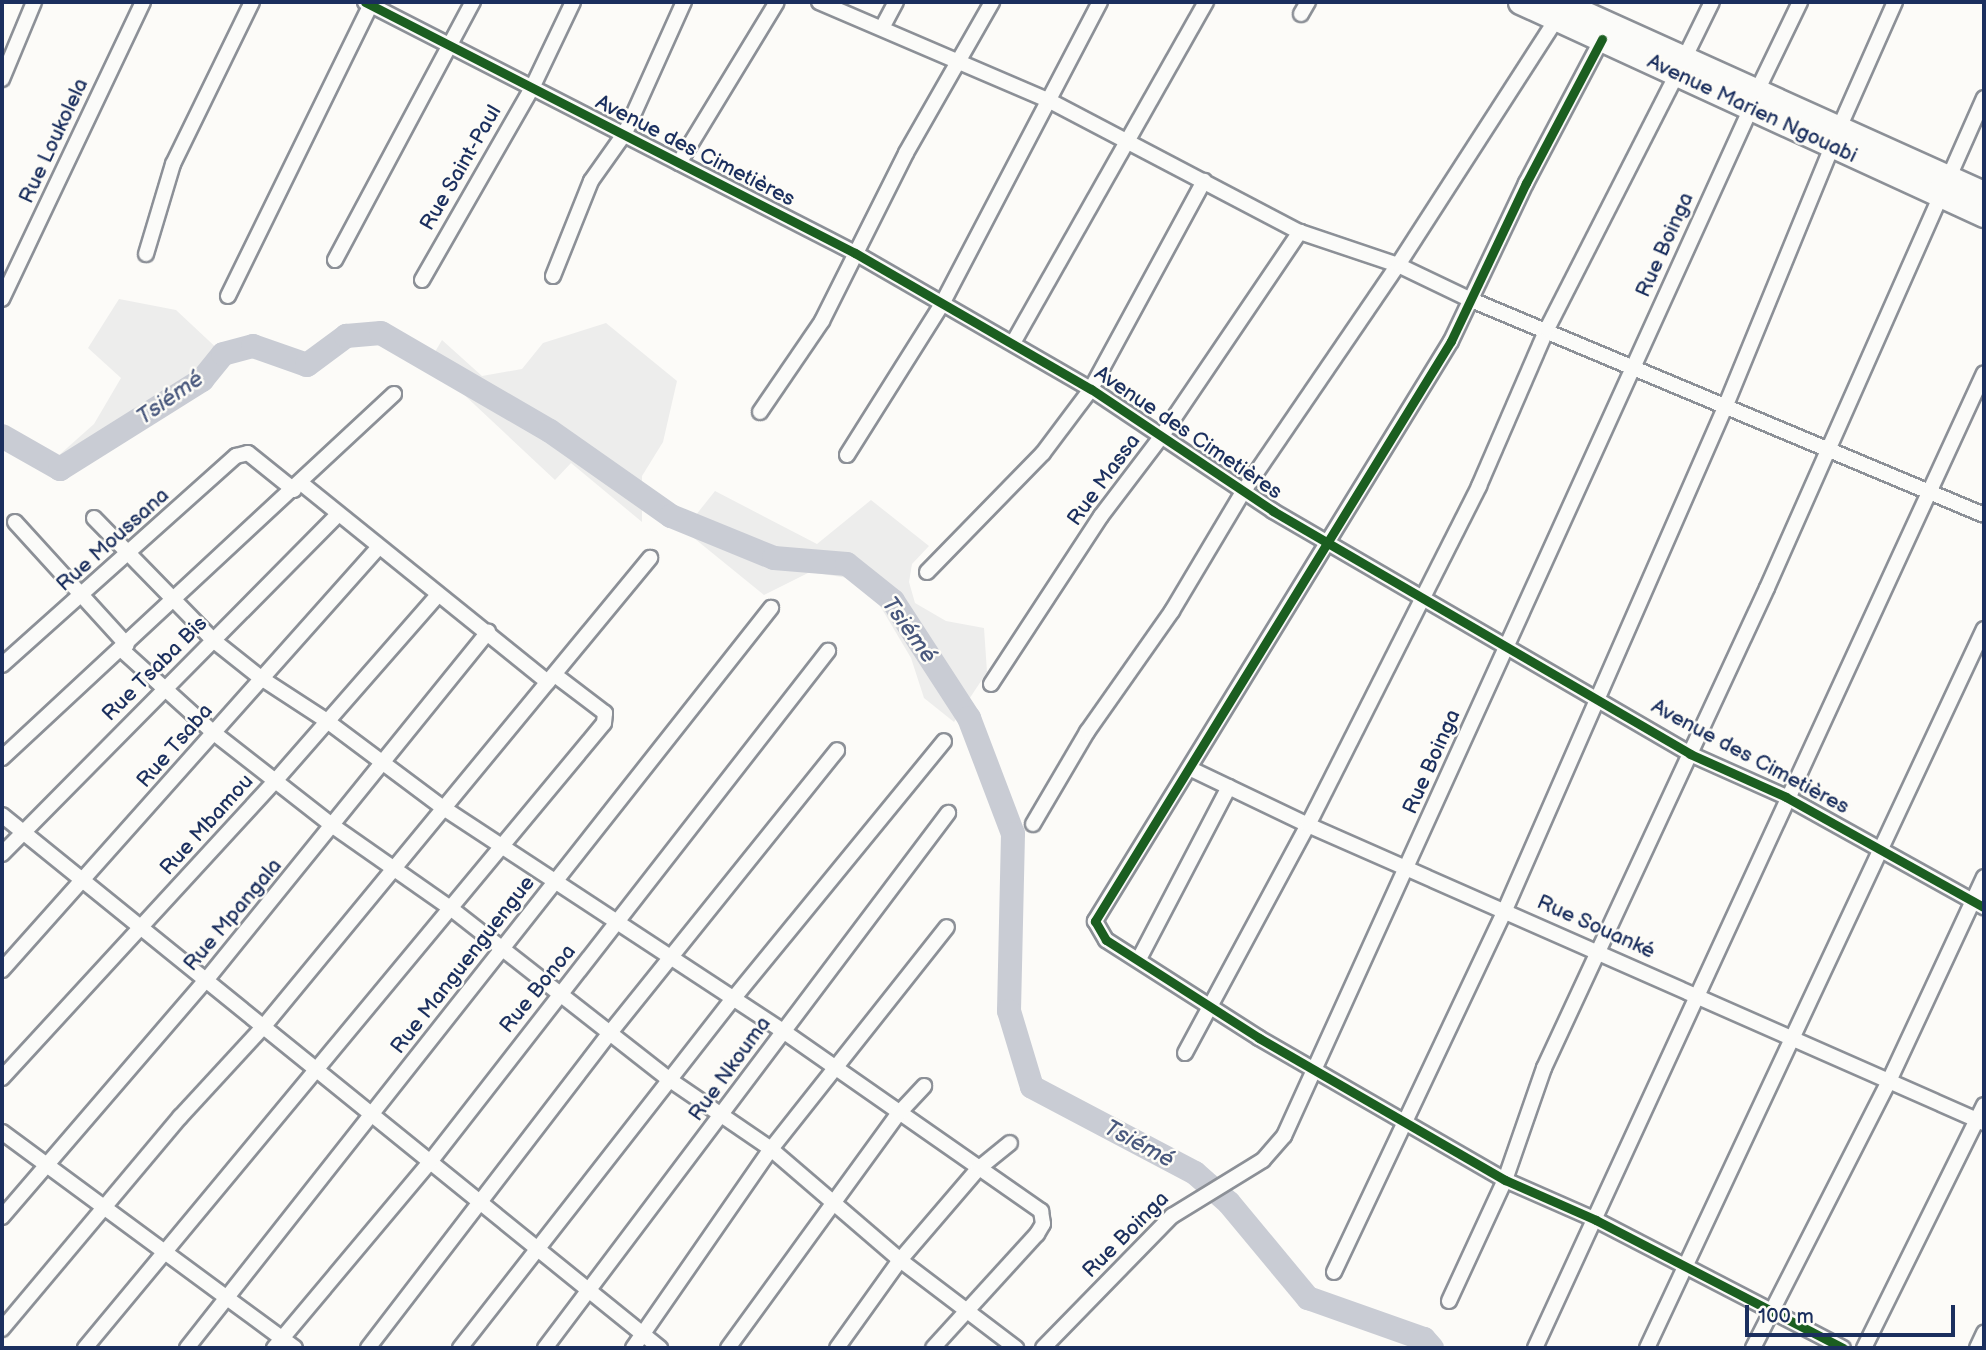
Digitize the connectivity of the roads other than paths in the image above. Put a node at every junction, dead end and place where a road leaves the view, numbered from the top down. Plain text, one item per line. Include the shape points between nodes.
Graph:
1 (34, 2) edge
2 (143, 2) edge
3 (253, 2) edge
4 (473, 2) edge
5 (573, 2) edge
6 (684, 2) edge
7 (777, 2) edge
8 (819, 2) edge
9 (896, 2) edge
10 (992, 2) edge
11 (1100, 2) edge
12 (1206, 2) edge
13 (1520, 2) edge
14 (1712, 2) edge
15 (1800, 2) edge
16 (1895, 2) edge
17 (369, 3) edge
18 (1563, 7) edge
19 (882, 28) junction
20 (1602, 39) junction
21 (449, 47) junction
22 (957, 62) junction
23 (1681, 64) junction
24 (2, 79) edge
25 (532, 88) junction
26 (1984, 98) edge
27 (1754, 99) junction
28 (1049, 101) junction
29 (625, 133) junction
30 (1836, 136) junction
31 (1129, 144) junction
32 (679, 163) junction
33 (1204, 181) junction
34 (1944, 186) junction
35 (1984, 193) edge
36 (1984, 215) edge
37 (1300, 232) junction
38 (855, 253) junction
39 (146, 254) dead end
40 (335, 260) dead end
41 (1398, 265) junction
42 (553, 276) dead end
43 (422, 280) dead end
44 (228, 296) dead end
45 (2, 299) edge
46 (1469, 299) junction
47 (941, 306) junction
48 (1547, 329) junction
49 (1013, 343) junction
50 (1635, 366) junction
51 (1984, 373) edge
52 (1091, 389) junction
53 (394, 394) dead end
54 (1726, 405) junction
55 (760, 412) dead end
56 (1161, 437) junction
57 (1828, 451) junction
58 (847, 455) dead end
59 (298, 487) junction
60 (1930, 491) junction
61 (1243, 492) junction
62 (338, 514) junction
63 (1984, 514) edge
64 (94, 518) dead end
65 (15, 522) dead end
66 (1326, 542) junction
67 (378, 548) junction
68 (129, 556) junction
69 (650, 558) dead end
70 (927, 572) dead end
71 (438, 595) junction
72 (83, 598) junction
73 (1420, 598) junction
74 (173, 600) junction
75 (771, 608) dead end
76 (1984, 629) edge
77 (488, 632) junction
78 (213, 640) junction
79 (1506, 646) junction
80 (124, 648) junction
81 (828, 651) dead end
82 (5, 657) edge
83 (261, 678) junction
84 (552, 678) junction
85 (991, 684) dead end
86 (163, 690) junction
87 (1595, 696) junction
88 (327, 721) junction
89 (214, 733) junction
90 (944, 741) dead end
91 (837, 750) dead end
92 (1690, 754) junction
93 (2, 758) edge
94 (385, 764) junction
95 (1191, 769) junction
96 (276, 780) junction
97 (1229, 787) junction
98 (1786, 797) junction
99 (442, 807) junction
100 (948, 813) dead end
101 (2, 815) edge
102 (1034, 824) dead end
103 (1308, 825) junction
104 (333, 826) junction
105 (23, 832) junction
106 (502, 847) junction
107 (1879, 851) junction
108 (2, 854) edge
109 (1408, 867) junction
110 (395, 870) junction
111 (1984, 877) edge
112 (84, 879) junction
113 (557, 880) junction
114 (1979, 904) edge
115 (453, 910) junction
116 (1505, 910) junction
117 (619, 922) junction
118 (947, 927) dead end
119 (142, 928) junction
120 (503, 948) junction
121 (1598, 950) junction
122 (674, 959) junction
123 (1139, 960) junction
124 (2, 970) edge
125 (207, 979) junction
126 (561, 994) junction
127 (1695, 994) junction
128 (733, 999) junction
129 (1214, 1007) junction
130 (264, 1026) junction
131 (783, 1031) junction
132 (609, 1034) junction
133 (1793, 1040) junction
134 (1185, 1053) dead end
135 (315, 1067) junction
136 (834, 1068) junction
137 (1313, 1070) junction
138 (2, 1078) edge
139 (670, 1080) junction
140 (1889, 1081) junction
141 (925, 1086) dead end
142 (1984, 1105) edge
143 (372, 1113) junction
144 (899, 1113) junction
145 (723, 1115) junction
146 (1406, 1121) junction
147 (1981, 1121) edge
148 (2, 1132) edge
149 (1010, 1143) dead end
150 (771, 1149) junction
151 (430, 1161) junction
152 (48, 1168) junction
153 (978, 1169) junction
154 (1505, 1180) junction
155 (482, 1202) junction
156 (836, 1203) junction
157 (105, 1206) junction
158 (2, 1217) edge
159 (1596, 1220) junction
160 (539, 1249) junction
161 (167, 1254) junction
162 (900, 1260) junction
163 (1684, 1264) junction
164 (1334, 1272) dead end
165 (591, 1293) junction
166 (229, 1296) junction
167 (1448, 1301) dead end
168 (966, 1309) junction
169 (1771, 1311) junction
170 (2, 1329) edge
171 (1984, 1333) edge
172 (643, 1335) junction
173 (278, 1343) edge
174 (85, 1348) edge
175 (187, 1348) edge
176 (295, 1348) edge
177 (368, 1348) edge
178 (460, 1348) edge
179 (545, 1348) edge
180 (634, 1348) edge
181 (660, 1348) edge
182 (728, 1348) edge
183 (837, 1348) edge
184 (933, 1348) edge
185 (1016, 1348) edge
186 (1043, 1348) edge
187 (1535, 1348) edge
188 (1647, 1348) edge
189 (1753, 1348) edge
190 (1843, 1348) edge
191 (1864, 1348) edge
192 (1977, 1348) edge

1 - 24 street
2 - 45 street, Rue Loukolela
3 - 39 street via 173,164
4 - 21 street
5 - 25 street, Rue Saint-Paul
6 - 29 street
7 - 32 street
8 - 19 street
9 - 19 street
10 - 22 street
11 - 28 street
12 - 31 street
13 - 18 main road, Avenue Marien Ngouabi
14 - 23 street
15 - 27 street, Rue Boinga
16 - 30 street
17 - 21 street, Avenue des Cimetières
17 - 44 street
18 - 20 main road, Avenue Marien Ngouabi
18 - 23 main road
18 - 41 street
19 - 22 street
20 - 23 main road, Avenue Marien Ngouabi
20 - 46 street
21 - 25 street, Avenue des Cimetières
21 - 40 street
22 - 28 street
22 - 38 street
23 - 27 main road, Avenue Marien Ngouabi
23 - 48 street
25 - 29 street, Avenue des Cimetières
25 - 43 street, Rue Saint-Paul
26 - 34 street
27 - 30 main road, Avenue Marien Ngouabi
27 - 50 street, Rue Boinga
28 - 31 street
28 - 47 street
29 - 32 street, Avenue des Cimetières
29 - 42 street via 590,181
30 - 34 main road, Avenue Marien Ngouabi
30 - 54 street
31 - 33 street
31 - 49 street
32 - 38 street, Avenue des Cimetières
33 - 37 street
33 - 52 street
34 - 35 main road
34 - 36 main road, Avenue Marien Ngouabi
34 - 57 street
37 - 41 street
37 - 56 street, Rue Massa
38 - 47 street, Avenue des Cimetières
38 - 55 street via 822,321
41 - 46 street
41 - 61 street
46 - 48 street
46 - 66 street via 1451,341
47 - 49 street, Avenue des Cimetières
47 - 58 street
48 - 50 street
48 - 73 street via 1479,486
49 - 52 street, Avenue des Cimetières
50 - 54 street
50 - 79 street, Rue Boinga
51 - 60 street
52 - 56 street, Avenue des Cimetières
52 - 70 street via 1043,453
53 - 59 street
54 - 57 street
54 - 87 street
56 - 61 street, Avenue des Cimetières
56 - 85 street, Rue Massa via 1101,516
57 - 60 street
57 - 92 street
59 - 62 street
59 - 68 street, Rue Moussana via 254,457 236,456
59 - 74 street
60 - 63 street
60 - 98 street
61 - 66 street, Avenue des Cimetières
61 - 102 street
62 - 67 street
62 - 78 street, Rue Tsaba Bis
64 - 68 street
65 - 72 street
66 - 73 street, Avenue des Cimetières
66 - 95 street
67 - 71 street
67 - 83 street, Rue Tsaba
68 - 72 street, Rue Moussana
68 - 74 street
69 - 84 street
71 - 77 street
71 - 88 street, Rue Mbamou
72 - 80 street
72 - 82 street, Rue Moussana
73 - 79 street, Avenue des Cimetières
73 - 103 street
74 - 78 street
74 - 80 street
75 - 113 street, Rue Manguenguengue
76 - 107 street
77 - 84 street
77 - 94 street, Rue Mpangala
78 - 83 street
78 - 86 street, Rue Tsaba Bis
79 - 87 street, Avenue des Cimetières
79 - 109 street, Rue Boinga
80 - 86 street
80 - 93 street
81 - 117 street, Rue Bonoa
83 - 88 street
83 - 89 street, Rue Tsaba
84 - 99 street
84 - 106 street via 606,718
86 - 89 street
86 - 105 street, Rue Tsaba Bis
87 - 92 street, Avenue des Cimetières
87 - 116 street
88 - 94 street
88 - 96 street, Rue Mbamou
89 - 96 street
89 - 112 street, Rue Tsaba
90 - 128 street
91 - 122 street
92 - 98 street, Avenue des Cimetières
92 - 121 street
94 - 99 street
94 - 104 street, Rue Mpangala
95 - 97 street, Rue Souanké
95 - 123 street via 1095,921 1106,940
96 - 104 street
96 - 119 street, Rue Mbamou
97 - 103 street, Rue Souanké
97 - 123 street
98 - 107 street, Avenue des Cimetières
98 - 127 street
99 - 106 street
99 - 110 street
100 - 131 street, Rue Nkouma
101 - 105 street
103 - 109 street, Rue Souanké
103 - 129 street
104 - 110 street
104 - 125 street, Rue Mpangala
105 - 108 street, Rue Tsaba Bis
105 - 112 street
106 - 113 street
106 - 115 street
107 - 114 street, Avenue des Cimetières
107 - 133 street
109 - 116 street, Rue Souanké
109 - 137 street, Rue Boinga
110 - 115 street
110 - 130 street
111 - 114 street
112 - 119 street
112 - 124 street, Rue Tsaba
113 - 117 street
113 - 120 street, Rue Manguenguengue
114 - 140 street
115 - 120 street
115 - 135 street
116 - 121 street, Rue Souanké
116 - 146 street
117 - 122 street
117 - 126 street, Rue Bonoa
118 - 136 street
119 - 125 street
119 - 138 street, Rue Mbamou
120 - 126 street
120 - 143 street, Rue Manguenguengue
121 - 127 street, Rue Souanké
121 - 154 street via 1544,1069
122 - 128 street
122 - 132 street
123 - 129 street
125 - 130 street
125 - 152 street, Rue Mpangala
126 - 132 street
126 - 151 street, Rue Bonoa
127 - 133 street, Rue Souanké
127 - 159 street
128 - 131 street
128 - 139 street
129 - 134 street
129 - 137 street
130 - 135 street
130 - 157 street
131 - 136 street
131 - 145 street, Rue Nkouma
132 - 139 street
132 - 155 street
133 - 140 street, Rue Souanké
133 - 163 street
135 - 143 street
135 - 161 street
136 - 144 street
136 - 150 street
137 - 146 street
137 - 186 street, Rue Boinga via 1273,1152 1171,1216
139 - 145 street
139 - 160 street
140 - 147 street, Rue Souanké
140 - 169 street
141 - 144 street
142 - 147 street
143 - 151 street
143 - 166 street, Rue Manguenguengue
144 - 153 street
144 - 156 street
145 - 150 street
145 - 165 street, Rue Nkouma
146 - 154 street
146 - 164 street
147 - 191 street
148 - 152 street
149 - 153 street
150 - 156 street
150 - 172 street
151 - 155 street
151 - 173 street, Rue Bonoa
152 - 157 street
152 - 158 street, Rue Mpangala
153 - 162 street
153 - 168 street via 1041,1211 1044,1218 1037,1234
154 - 159 street
154 - 167 street
155 - 160 street
155 - 177 street
156 - 162 street
156 - 182 street
157 - 161 street
157 - 170 street
159 - 163 street
159 - 187 street
160 - 165 street
160 - 178 street
161 - 166 street
161 - 174 street
162 - 168 street
162 - 183 street
163 - 169 street
163 - 188 street
165 - 172 street
165 - 179 street, Rue Nkouma
166 - 173 street
166 - 175 street, Rue Manguenguengue
168 - 184 street
168 - 185 street
169 - 189 street
169 - 190 street
171 - 192 street
172 - 180 street
172 - 181 street
173 - 176 street

